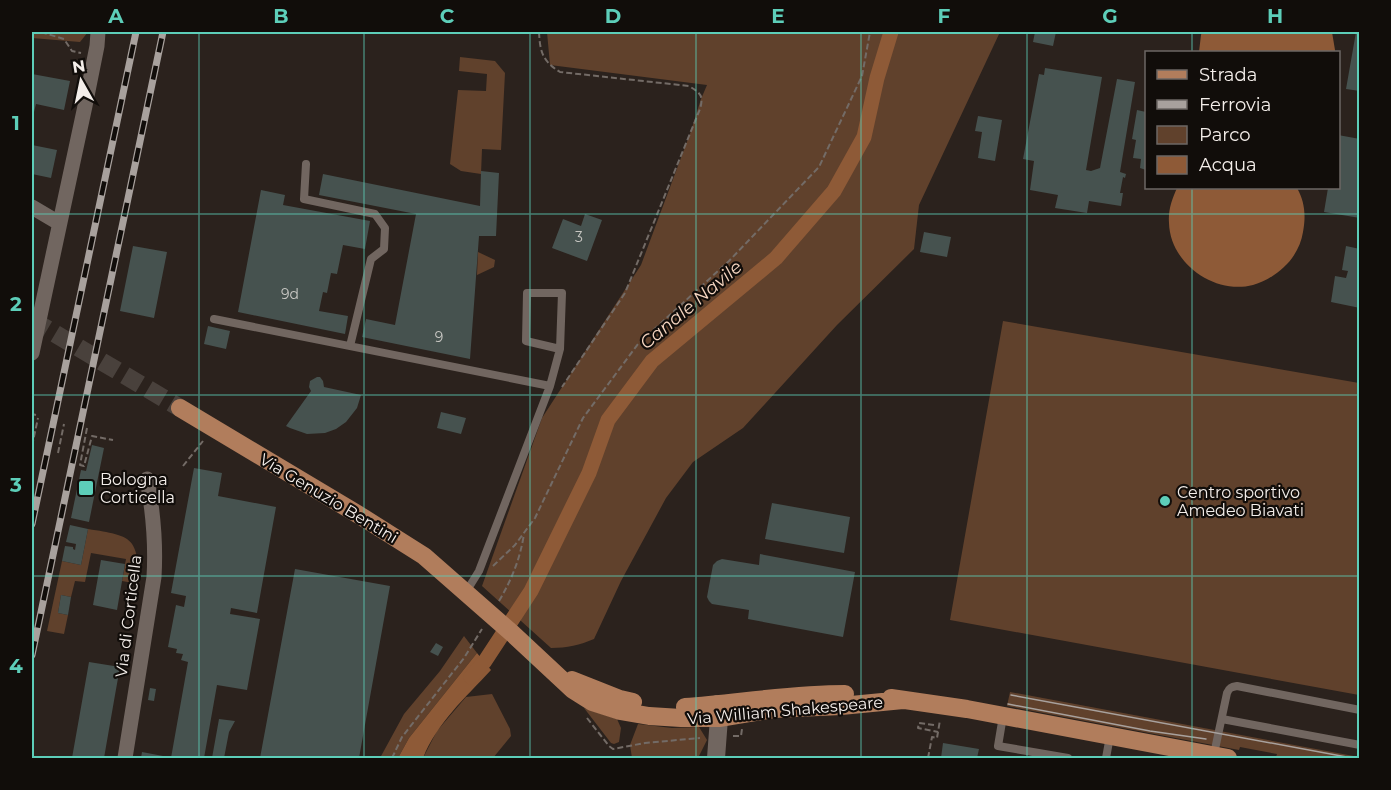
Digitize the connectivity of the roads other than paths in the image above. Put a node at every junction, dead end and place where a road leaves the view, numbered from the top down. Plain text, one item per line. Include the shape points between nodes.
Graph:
1 (98, 32) edge
2 (306, 164) dead end
3 (32, 207) edge
4 (59, 223) junction
5 (214, 319) dead end
6 (350, 346) junction
7 (33, 347) edge
8 (560, 349) junction
9 (550, 386) junction
10 (180, 408) tunnel mouth
11 (147, 479) dead end
12 (469, 595) junction
13 (1359, 710) edge
14 (718, 711) junction
15 (1003, 716) junction
16 (1222, 719) junction
17 (1110, 736) junction
18 (1359, 745) edge
19 (1221, 757) edge
20 (125, 759) edge
21 (716, 759) edge
22 (1068, 759) edge
23 (1106, 759) edge

1 - 4 street
2 - 6 lane via 304,199 375,214 385,228 384,249 371,258
3 - 4 street
4 - 7 street
5 - 6 lane
6 - 9 lane
8 - 8 lane via 562,293 527,293 526,341
8 - 9 lane
9 - 12 lane
10 - 12 main road, Via Genuzio Bentini via 424,556
11 - 20 street, Via di Corticella via 154,528 154,577
12 - 14 main road, Via William Shakespeare via 573,690 592,702 649,716 681,718
13 - 16 lane via 1237,686 1228,689
14 - 15 main road, Via William Shakespeare via 764,698 860,694
14 - 21 street
15 - 17 main road, Via William Shakespeare
15 - 22 lane via 998,746
16 - 18 lane
16 - 19 lane
17 - 19 main road, Via William Shakespeare
17 - 23 lane

